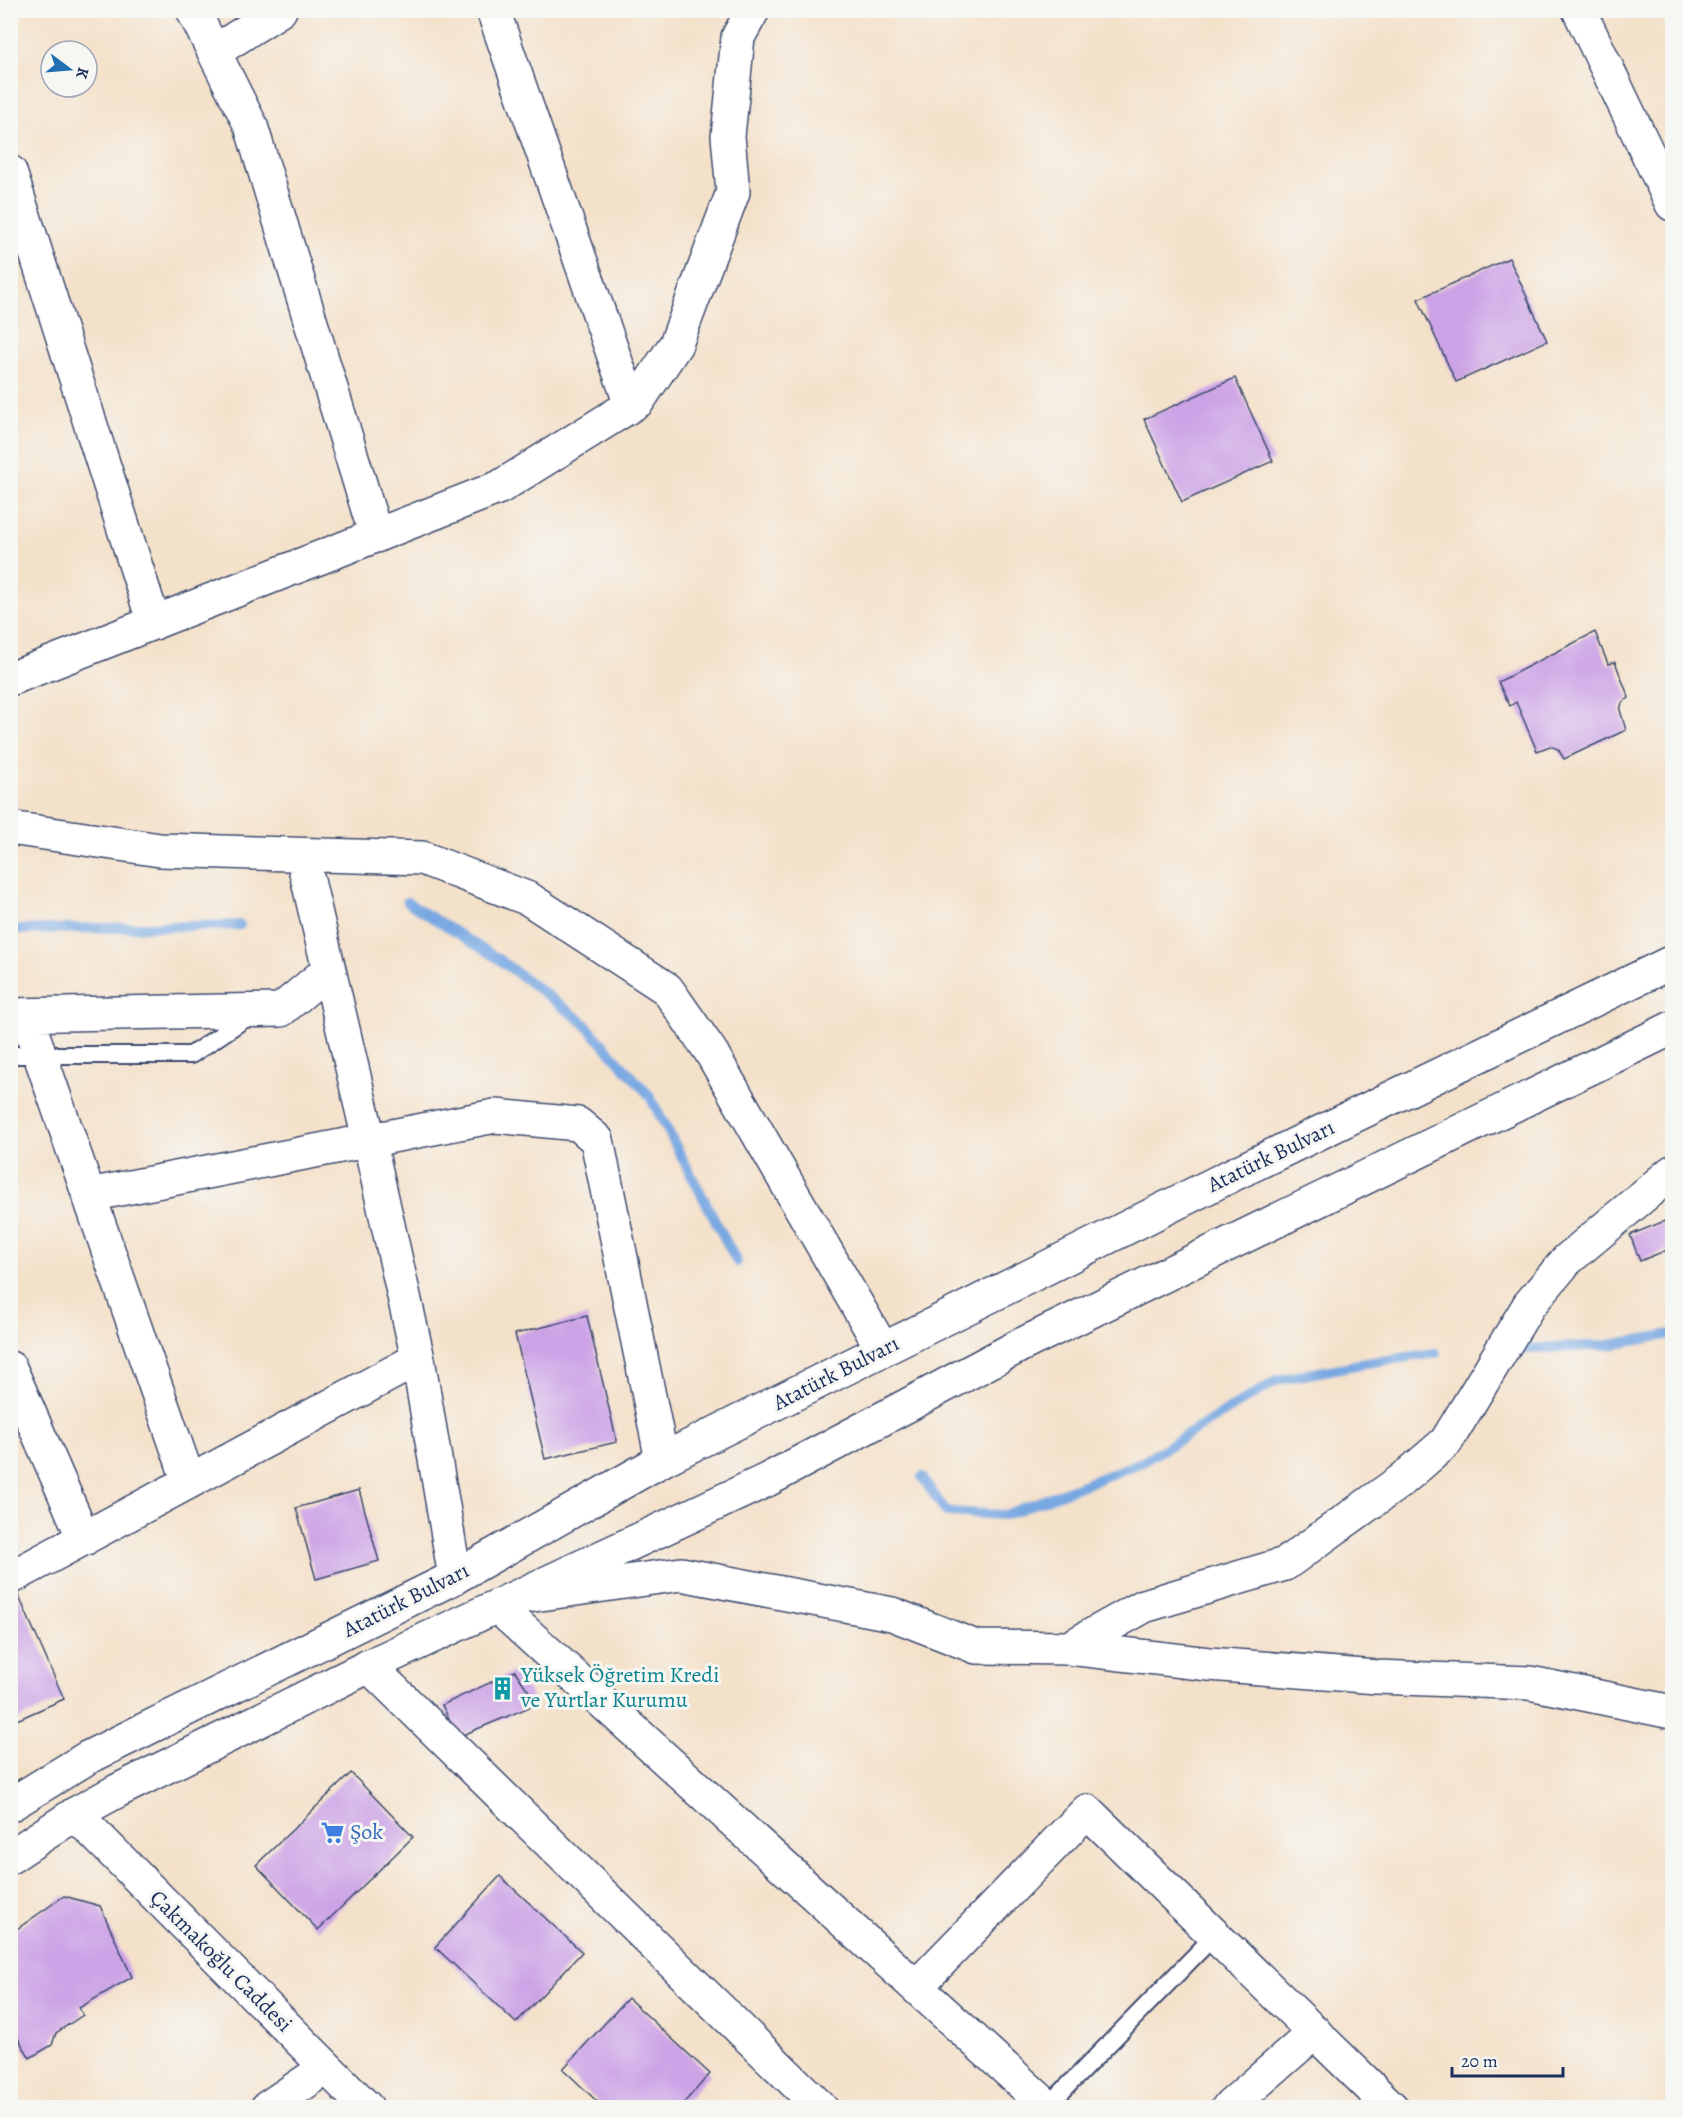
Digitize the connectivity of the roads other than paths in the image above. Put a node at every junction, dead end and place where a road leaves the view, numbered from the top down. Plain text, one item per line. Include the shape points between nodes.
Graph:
1 (193, 10) edge
2 (280, 10) edge
3 (493, 10) edge
4 (753, 10) edge
5 (1580, 10) edge
6 (214, 52) junction
7 (10, 172) edge
8 (1672, 204) edge
9 (632, 405) junction
10 (376, 536) junction
11 (154, 623) junction
12 (10, 680) edge
13 (10, 828) edge
14 (302, 855) junction
15 (1672, 963) edge
16 (328, 970) junction
17 (257, 1011) junction
18 (18, 1015) edge
19 (1672, 1028) edge
20 (25, 1055) edge
21 (369, 1140) junction
22 (1672, 1172) edge
23 (90, 1195) junction
24 (883, 1350) junction
25 (418, 1359) junction
26 (10, 1368) edge
27 (662, 1460) junction
28 (189, 1482) junction
29 (84, 1539) junction
30 (455, 1577) junction
31 (10, 1578) edge
32 (507, 1602) junction
33 (1069, 1648) junction
34 (369, 1666) junction
35 (1672, 1712) edge
36 (14, 1796) edge
37 (75, 1814) junction
38 (10, 1857) edge
39 (1215, 1935) junction
40 (916, 1987) junction
41 (1315, 2032) junction
42 (326, 2068) junction
43 (1048, 2107) edge
44 (267, 2108) edge
45 (367, 2108) edge
46 (821, 2108) edge
47 (1228, 2108) edge
48 (1392, 2108) edge

1 - 6 street
2 - 6 street
3 - 9 street
4 - 9 street via 738,37 728,136 733,192 676,344
5 - 8 street
6 - 10 street via 251,126
7 - 11 street
9 - 10 street via 500,487
10 - 11 street
11 - 12 street
13 - 14 street via 160,850
14 - 16 street
14 - 24 street via 422,858 529,899 668,988 711,1052
15 - 24 street, Atatürk Bulvarı via 1234,1174
16 - 17 street via 281,1010
16 - 21 street
17 - 18 street
17 - 20 lane via 191,1055
18 - 20 street
19 - 32 street, Atatürk Bulvarı via 1019,1346 767,1480
20 - 23 street
21 - 23 street
21 - 25 street
21 - 27 street via 495,1116 578,1124 597,1140
22 - 33 street via 1567,1260 1529,1305 1446,1442 1402,1480 1285,1564 1144,1606
23 - 28 street
24 - 27 street, Atatürk Bulvarı
25 - 28 street
25 - 30 street
26 - 29 street
27 - 30 street, Atatürk Bulvarı
28 - 29 street
29 - 31 street
30 - 36 street, Atatürk Bulvarı
32 - 33 street via 681,1574 892,1614 976,1647
32 - 34 street, Atatürk Bulvarı
32 - 40 street
33 - 35 street via 1377,1677 1530,1683
34 - 37 street, Atatürk Bulvarı
34 - 46 street
37 - 38 street, Atatürk Bulvarı
37 - 42 street, Çakmakoğlu Caddesi
39 - 40 street via 1087,1811
39 - 41 street
39 - 43 lane
40 - 43 street
41 - 47 street
41 - 48 street
42 - 44 street
42 - 45 street, Çakmakoğlu Caddesi

